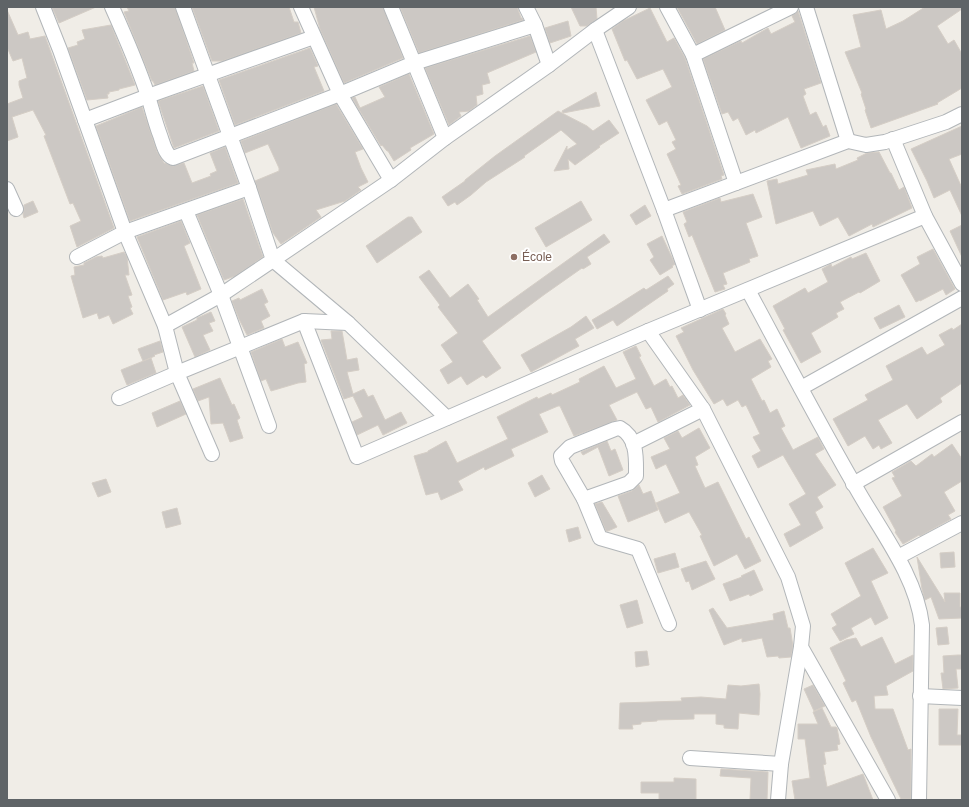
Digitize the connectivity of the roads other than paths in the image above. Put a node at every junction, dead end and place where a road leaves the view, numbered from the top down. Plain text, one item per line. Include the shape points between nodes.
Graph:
1 (43, 7) edge
2 (112, 7) edge
3 (183, 7) edge
4 (301, 7) edge
5 (391, 7) edge
6 (526, 7) edge
7 (667, 7) edge
8 (791, 7) edge
9 (806, 7) edge
10 (621, 9) edge
11 (535, 25) junction
12 (595, 30) junction
13 (314, 37) junction
14 (693, 55) junction
15 (414, 63) junction
16 (549, 65) junction
17 (208, 75) junction
18 (340, 94) junction
19 (148, 96) junction
20 (962, 114) edge
21 (85, 120) junction
22 (230, 136) junction
23 (445, 138) junction
24 (893, 139) junction
25 (848, 141) junction
26 (391, 180) junction
27 (736, 183) junction
28 (249, 188) junction
29 (7, 189) edge
30 (16, 209) dead end
31 (664, 210) junction
32 (186, 211) junction
33 (925, 216) junction
34 (125, 232) junction
35 (77, 257) dead end
36 (273, 260) junction
37 (962, 284) edge
38 (748, 290) junction
39 (222, 295) junction
40 (962, 298) edge
41 (700, 310) junction
42 (304, 321) junction
43 (348, 323) junction
44 (165, 326) junction
45 (648, 331) junction
46 (240, 346) junction
47 (177, 373) junction
48 (801, 388) junction
49 (119, 398) dead end
50 (703, 409) junction
51 (447, 418) junction
52 (962, 422) edge
53 (269, 426) dead end
54 (633, 444) junction
55 (212, 454) dead end
56 (853, 484) junction
57 (584, 500) junction
58 (962, 523) edge
59 (898, 557) junction
60 (669, 624) dead end
61 (801, 647) junction
62 (920, 696) junction
63 (962, 698) edge
64 (690, 758) dead end
65 (781, 764) junction
66 (778, 800) edge
67 (888, 800) edge
68 (919, 800) edge

1 - 21 street
2 - 19 street
3 - 17 street
4 - 13 street
5 - 15 street
6 - 11 street
7 - 14 street
8 - 14 street
9 - 25 street
10 - 12 street
11 - 15 street
11 - 16 street
12 - 16 street
12 - 31 street
13 - 17 street
13 - 18 street
14 - 27 street
15 - 18 street
15 - 23 street
16 - 23 street
17 - 19 street
17 - 22 street
18 - 22 street
18 - 26 street
19 - 21 street
19 - 22 street via 166,152 173,158
20 - 24 street via 946,122
21 - 34 street
22 - 28 street
23 - 26 street
24 - 25 street via 866,145
24 - 33 street
25 - 27 street
26 - 36 street
27 - 31 street
28 - 32 street
28 - 36 street
29 - 30 street
31 - 41 street
32 - 34 street
32 - 39 street
33 - 37 street
33 - 38 street
34 - 35 street
34 - 44 street
36 - 39 street
36 - 43 street
38 - 41 street
38 - 48 street
39 - 44 street
39 - 46 street
40 - 48 street
41 - 45 street
42 - 43 street
42 - 46 street
42 - 51 street via 357,457
43 - 51 street
44 - 47 street
45 - 50 street
45 - 51 street
46 - 47 street
46 - 53 street
47 - 49 street
47 - 55 street
48 - 56 street
50 - 54 street
50 - 61 street via 788,576 803,626
52 - 56 street
54 - 57 street via 637,454 634,479
54 - 57 street via 624,430 616,428 570,447 564,452 561,456 562,461
56 - 59 street
57 - 60 street via 600,538 638,549
58 - 59 street
59 - 62 street via 920,611
61 - 65 street
61 - 67 street
62 - 63 street
62 - 68 street
64 - 65 street
65 - 66 street

